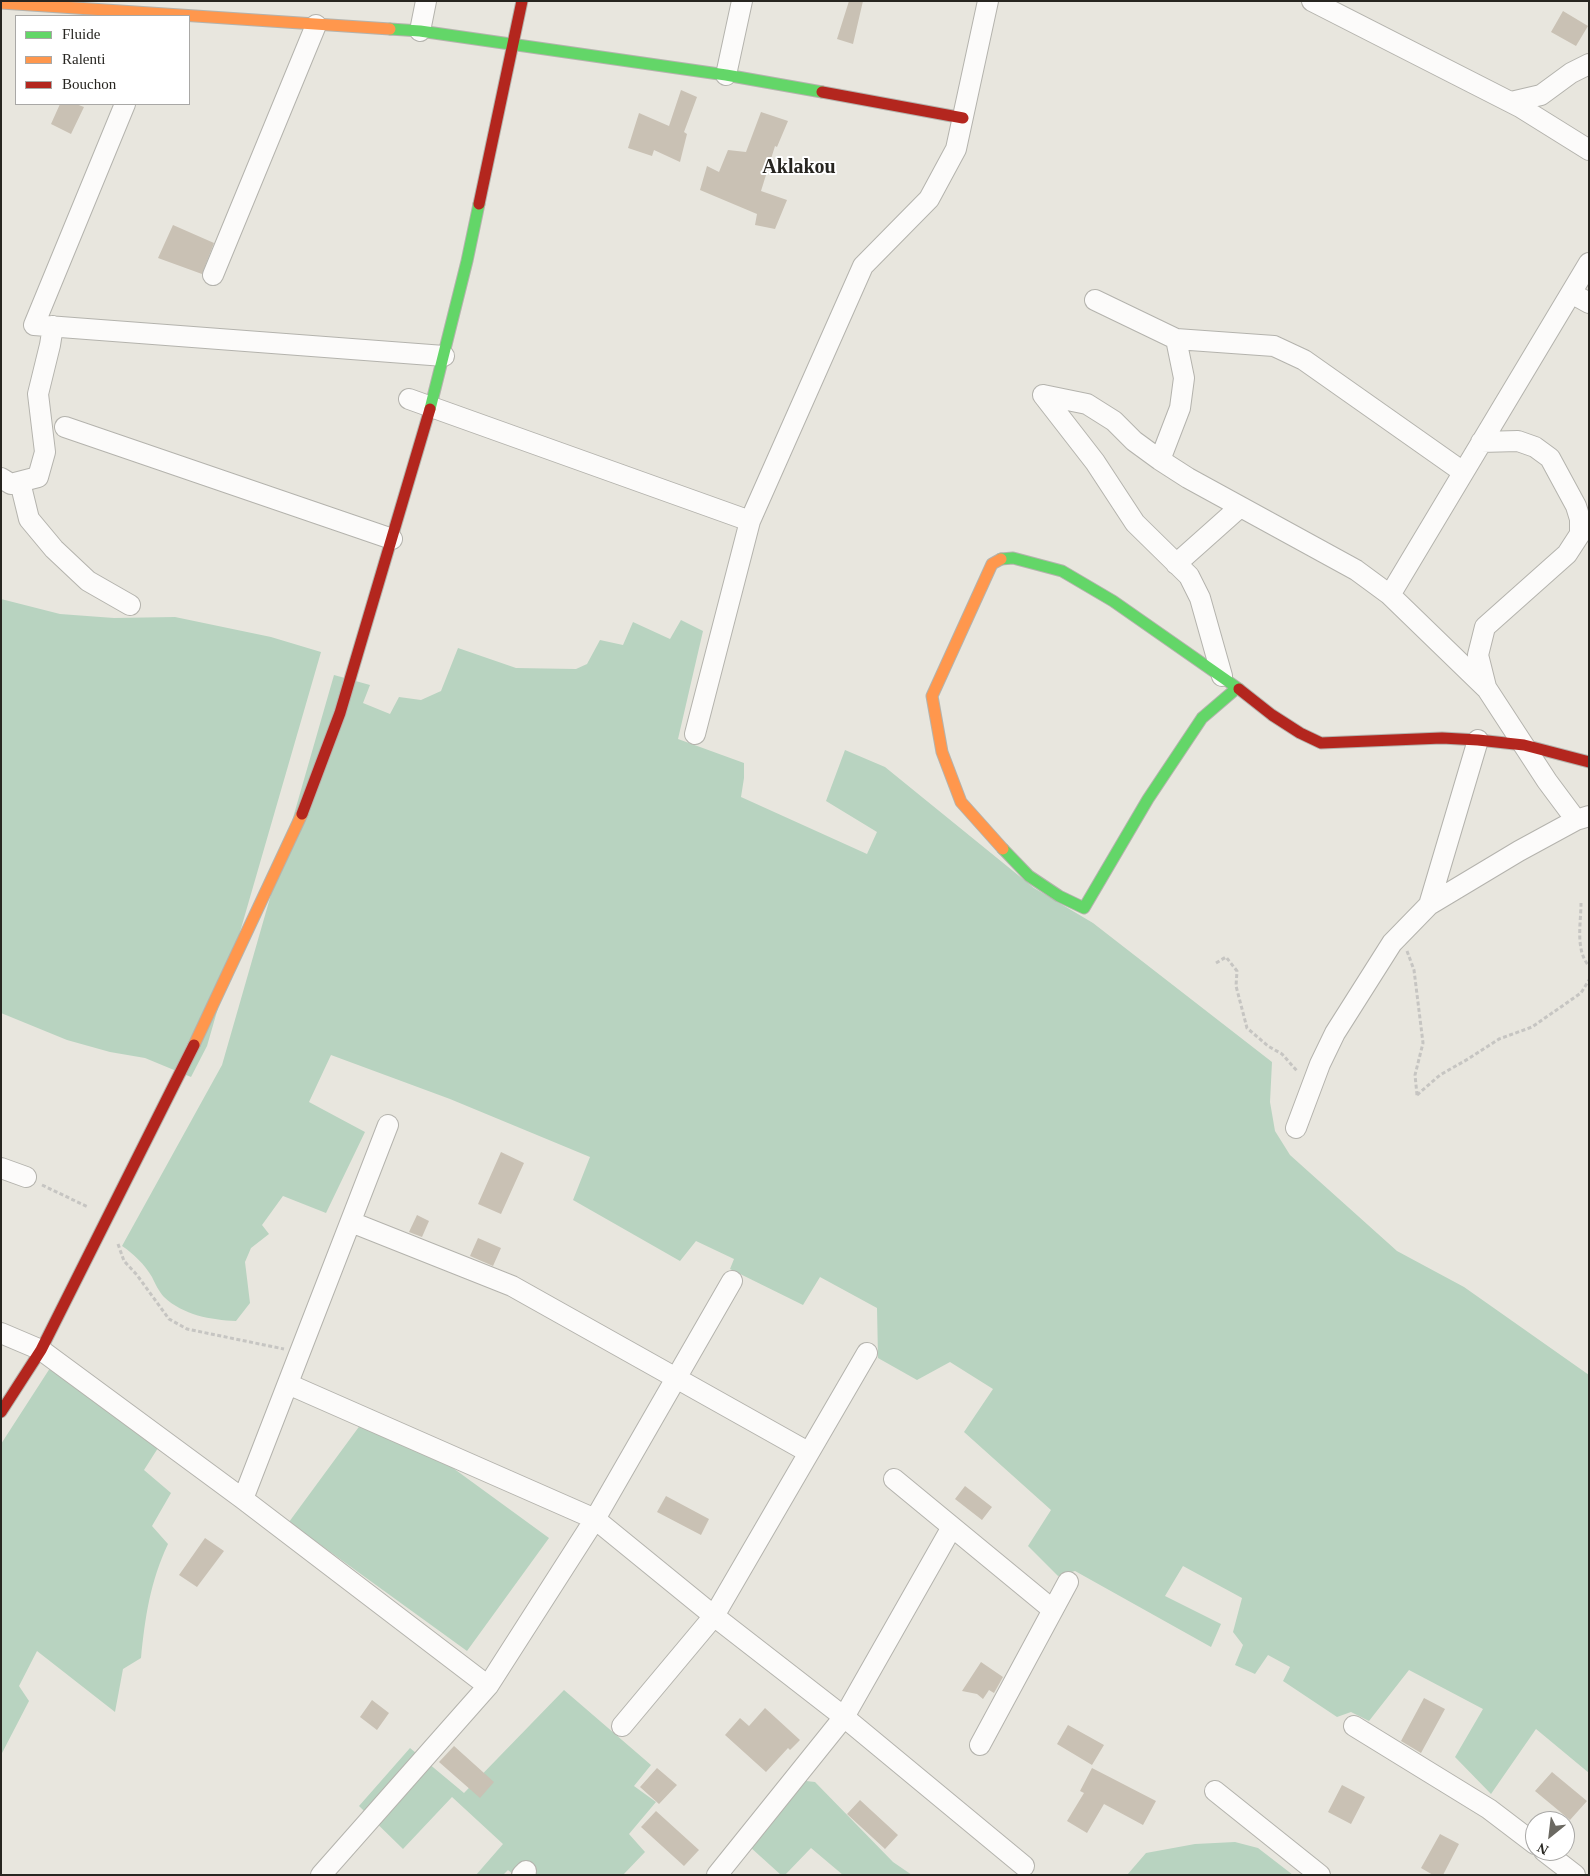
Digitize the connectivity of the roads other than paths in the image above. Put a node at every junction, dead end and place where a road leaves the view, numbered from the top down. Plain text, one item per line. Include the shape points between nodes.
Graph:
1 (426, 1) edge
2 (522, 1) edge
3 (742, 1) edge
4 (988, 1) edge
5 (1312, 1) edge
6 (3, 8) edge
7 (161, 15) edge
8 (190, 17) edge
9 (316, 25) junction
10 (420, 31) junction
11 (514, 45) junction
12 (1589, 64) edge
13 (726, 75) junction
14 (1511, 102) junction
15 (125, 105) edge
16 (963, 118) junction
17 (1589, 150) edge
18 (1589, 263) edge
19 (213, 275) dead end
20 (1571, 293) junction
21 (1095, 300) dead end
22 (1589, 303) edge
23 (53, 326) junction
24 (1176, 339) junction
25 (444, 356) junction
26 (409, 399) dead end
27 (432, 406) junction
28 (65, 427) dead end
29 (1481, 442) junction
30 (1160, 460) junction
31 (1463, 472) junction
32 (11, 480) edge
33 (1240, 507) junction
34 (750, 521) junction
35 (392, 539) junction
36 (1176, 564) junction
37 (1390, 595) junction
38 (130, 605) dead end
39 (1230, 682) junction
40 (1487, 689) junction
41 (695, 734) dead end
42 (1478, 740) junction
43 (1524, 744) junction
44 (1589, 762) edge
45 (1582, 818) edge
46 (1429, 905) junction
47 (388, 1125) dead end
48 (1296, 1128) dead end
49 (1, 1168) edge
50 (26, 1177) road end
51 (350, 1222) junction
52 (732, 1281) dead end
53 (1, 1333) edge
54 (41, 1350) junction
55 (867, 1353) dead end
56 (676, 1378) junction
57 (288, 1384) junction
58 (1, 1412) edge
59 (808, 1452) junction
60 (894, 1480) dead end
61 (243, 1499) junction
62 (595, 1519) junction
63 (952, 1527) junction
64 (1068, 1582) dead end
65 (1053, 1610) junction
66 (714, 1616) junction
67 (488, 1686) junction
68 (844, 1717) junction
69 (622, 1726) dead end
70 (1354, 1726) dead end
71 (980, 1745) dead end
72 (1216, 1791) dead end
73 (1525, 1836) edge
74 (1557, 1861) edge
75 (1024, 1866) dead end
76 (321, 1875) edge
77 (717, 1875) edge
78 (1320, 1875) edge
79 (1575, 1875) edge

1 - 10 street
2 - 11 street
3 - 13 street
4 - 16 street
5 - 14 street
6 - 7 street
8 - 9 street
9 - 10 street
9 - 19 street
10 - 11 street
11 - 13 street
11 - 25 street
12 - 14 street via 1541,95
13 - 16 street
14 - 17 street
15 - 23 street via 34,325
16 - 34 street via 956,149 929,199 863,266
18 - 20 street
20 - 22 street
20 - 29 street
21 - 24 street
23 - 25 street
23 - 32 street via 38,394 45,452 38,477
24 - 30 street via 1184,378 1180,408
24 - 31 street via 1274,346 1291,353
25 - 27 street
26 - 27 street
27 - 34 street
27 - 35 street
28 - 35 street
29 - 31 street
29 - 40 street via 1518,441 1535,447 1550,458 1580,519 1580,534 1567,554 1485,627 1478,654
30 - 33 street
30 - 36 street via 1114,421 1086,404 1042,395 1095,462 1135,523
31 - 37 street
32 - 38 street via 29,519 54,549 88,581
33 - 36 street
33 - 37 street via 1356,570
34 - 41 street
35 - 54 street via 340,713 301,816 190,1055
36 - 39 street via 1188,576 1200,598
37 - 40 street
39 - 39 street via 1113,601 1062,571 1006,558 992,564 932,696 942,752 961,802 1029,876 1084,908 1148,799
39 - 42 street via 1272,715 1320,743 1442,738
40 - 43 street
42 - 43 street
42 - 46 street
43 - 44 street
43 - 45 street via 1547,781
45 - 46 street
46 - 48 street via 1392,943 1335,1032
47 - 51 street
49 - 50 street
51 - 56 street via 512,1286
51 - 57 street
52 - 56 street
53 - 54 street
54 - 58 street
54 - 61 street
55 - 59 street
56 - 59 street
56 - 62 street
57 - 61 street
57 - 62 street
59 - 66 street
60 - 63 street
61 - 67 street
62 - 66 street
62 - 67 street
63 - 65 street
63 - 68 street
64 - 65 street
65 - 71 street
66 - 68 street
66 - 69 street
67 - 76 street
68 - 75 street
68 - 77 street
70 - 73 street via 1489,1809
72 - 78 street
74 - 79 street

